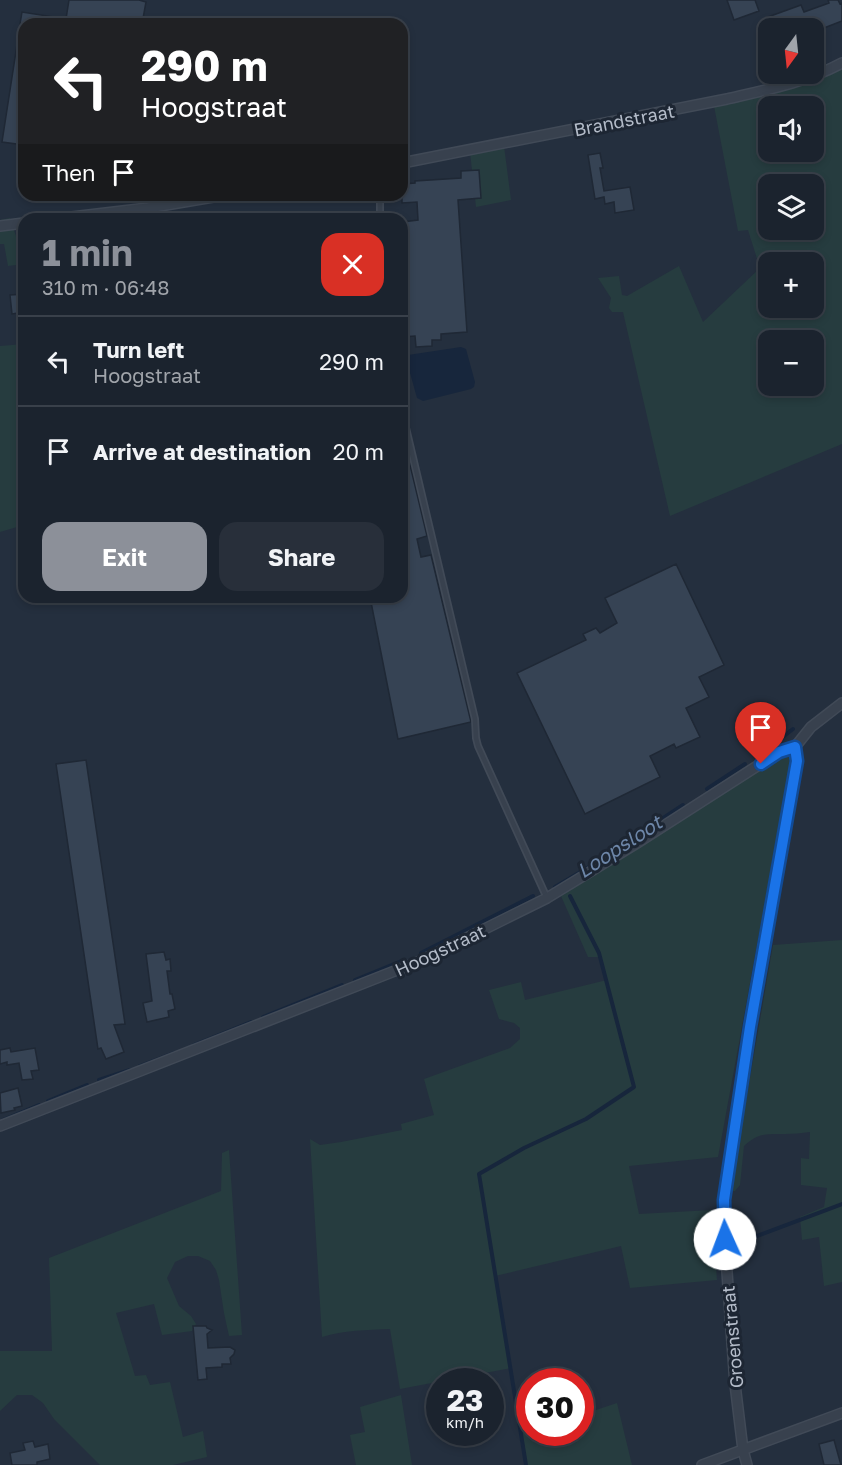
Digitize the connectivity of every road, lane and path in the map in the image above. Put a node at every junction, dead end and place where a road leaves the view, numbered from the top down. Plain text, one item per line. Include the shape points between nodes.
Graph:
1 (842, 63) edge
2 (408, 162) edge
3 (189, 201) edge
4 (106, 213) edge
5 (18, 224) edge
6 (0, 226) edge
7 (408, 436) edge
8 (842, 704) edge
9 (795, 747) junction
10 (547, 898) junction
11 (0, 1126) edge
12 (842, 1413) edge
13 (743, 1450) junction
14 (702, 1465) edge
15 (747, 1465) edge

1 - 2 street, Brandstraat via 810,77 727,99
3 - 4 street
5 - 6 street
7 - 10 lane via 475,719 478,746
8 - 9 street, Hoogstraat via 811,727
9 - 10 street, Hoogstraat via 779,752
9 - 13 street, Groenstraat via 797,761 724,1200
10 - 11 street, Hoogstraat via 420,961
12 - 13 street
13 - 14 street
13 - 15 street, Groenstraat

